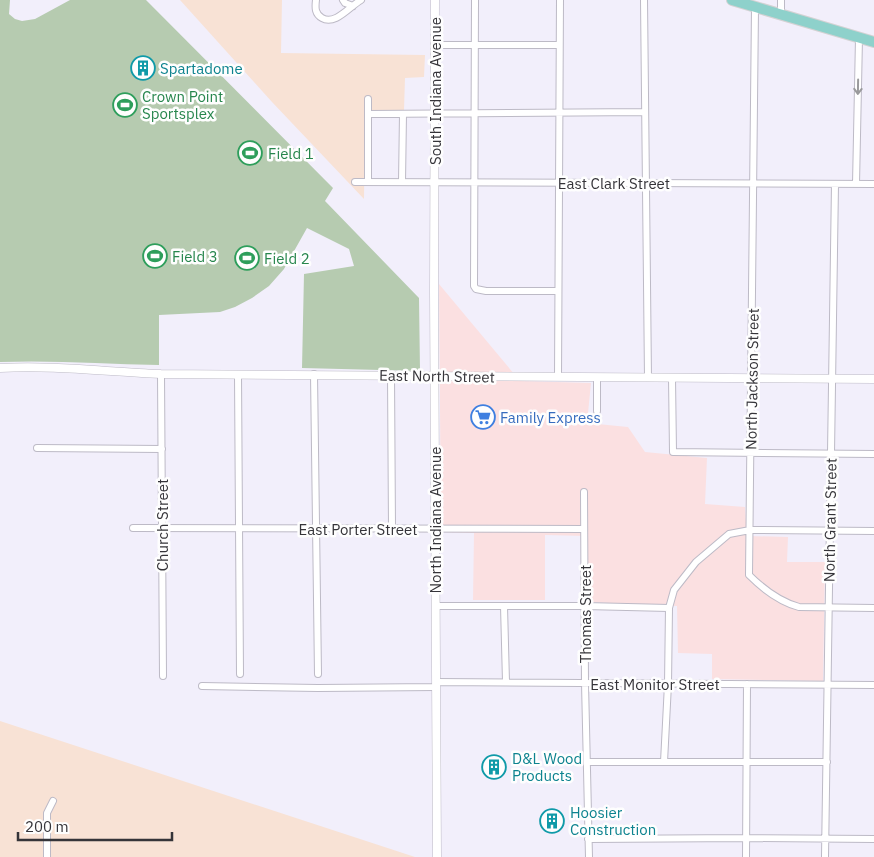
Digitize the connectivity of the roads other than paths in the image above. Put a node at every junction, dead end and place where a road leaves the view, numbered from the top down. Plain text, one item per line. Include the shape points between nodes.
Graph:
1 (316, 0) edge
2 (343, 0) edge
3 (360, 0) edge
4 (435, 0) edge
5 (475, 0) edge
6 (560, 0) edge
7 (644, 0) edge
8 (732, 0) edge
9 (781, 0) edge
10 (352, 6) junction
11 (755, 8) junction
12 (781, 15) junction
13 (859, 38) junction
14 (874, 42) edge
15 (435, 45) junction
16 (474, 45) junction
17 (560, 45) junction
18 (368, 99) dead end
19 (559, 112) junction
20 (645, 112) junction
21 (474, 113) junction
22 (368, 114) junction
23 (404, 114) junction
24 (435, 114) junction
25 (355, 182) dead end
26 (368, 182) junction
27 (402, 182) junction
28 (434, 182) junction
29 (474, 182) junction
30 (559, 183) junction
31 (646, 183) junction
32 (754, 183) junction
33 (835, 184) junction
34 (856, 184) junction
35 (874, 184) edge
36 (558, 292) junction
37 (0, 368) edge
38 (161, 374) junction
39 (314, 374) junction
40 (238, 375) junction
41 (391, 375) junction
42 (434, 376) junction
43 (558, 377) junction
44 (597, 378) junction
45 (648, 378) junction
46 (672, 378) junction
47 (752, 378) junction
48 (832, 379) junction
49 (874, 379) edge
50 (597, 411) dead end
51 (38, 448) dead end
52 (162, 450) junction
53 (751, 452) junction
54 (831, 453) junction
55 (874, 454) edge
56 (584, 492) dead end
57 (133, 528) dead end
58 (162, 528) junction
59 (315, 528) junction
60 (392, 528) junction
61 (435, 528) junction
62 (584, 528) junction
63 (240, 529) junction
64 (750, 530) junction
65 (830, 531) junction
66 (874, 531) edge
67 (436, 606) junction
68 (504, 606) junction
69 (585, 606) junction
70 (829, 607) junction
71 (669, 608) junction
72 (874, 608) edge
73 (240, 674) dead end
74 (318, 674) dead end
75 (163, 676) dead end
76 (506, 682) junction
77 (585, 683) junction
78 (436, 684) junction
79 (668, 684) junction
80 (748, 684) junction
81 (828, 685) junction
82 (874, 685) edge
83 (202, 686) dead end
84 (588, 762) junction
85 (664, 762) junction
86 (746, 762) junction
87 (826, 762) junction
88 (53, 801) dead end
89 (746, 838) junction
90 (826, 838) junction
91 (588, 839) junction
92 (874, 839) edge
93 (47, 857) edge
94 (437, 857) edge
95 (588, 857) edge
96 (746, 857) edge
97 (825, 857) edge

1 - 10 street via 316,12 327,20 334,19
2 - 10 street
3 - 10 street
4 - 15 street, South Indiana Avenue
5 - 16 street
6 - 17 street
7 - 20 street
8 - 11 main road
9 - 12 street
11 - 12 main road
11 - 32 street, North Jackson Street
12 - 13 main road
13 - 14 main road
13 -> 34 street
15 - 16 street
15 - 24 street, South Indiana Avenue
16 - 17 street
16 - 21 street
17 - 19 street
18 - 22 street
19 - 20 street
19 - 21 street
19 - 30 street
20 - 31 street
21 - 24 street
21 - 29 street
22 - 23 street
22 - 26 street
23 - 24 street
23 - 27 street
24 - 28 street, South Indiana Avenue
25 - 26 street, East Clark Street
26 - 27 street, East Clark Street
27 - 28 street, East Clark Street
28 - 29 street, East Clark Street
28 - 42 street, North Indiana Avenue
29 - 30 street, East Clark Street
29 - 36 street via 476,289
30 - 31 street, East Clark Street
30 - 36 street
31 - 32 street, East Clark Street
31 - 45 street
32 - 33 street, East Clark Street
32 - 47 street, North Jackson Street
33 - 34 street, East Clark Street
33 - 48 street, North Grant Street
34 - 35 street, East Clark Street
36 - 43 street
37 - 38 street, East North Street
38 - 40 street, East North Street
38 - 52 street, Church Street
39 - 40 street, East North Street
39 - 41 street, East North Street
39 - 59 street
40 - 63 street
41 - 42 street, East North Street
41 - 60 street
42 - 43 street, East North Street
42 - 61 street, North Indiana Avenue
43 - 44 street, East North Street
44 - 45 street, East North Street
44 - 50 street
45 - 46 street, East North Street
46 - 47 street, East North Street
46 - 53 street via 673,452
47 - 48 street, East North Street
47 - 53 street, North Jackson Street
48 - 49 street, East North Street
48 - 54 street, North Grant Street
51 - 52 street
52 - 58 street, Church Street
53 - 54 street
53 - 64 street, North Jackson Street
54 - 55 street
54 - 65 street, North Grant Street
56 - 62 street, Thomas Street
57 - 58 street, East Porter Street
58 - 63 street, East Porter Street
58 - 75 street, Church Street
59 - 60 street, East Porter Street
59 - 63 street, East Porter Street
59 - 74 street
60 - 61 street, East Porter Street
61 - 62 street, East Porter Street
61 - 67 street, North Indiana Avenue
62 - 69 street, Thomas Street
63 - 73 street
64 - 65 street
64 - 70 street, North Jackson Street via 750,575 760,586 799,607
64 - 71 street via 729,534 696,562 674,590
65 - 66 street
65 - 70 street, North Grant Street
67 - 68 street
67 - 78 street, North Indiana Avenue
68 - 69 street
68 - 76 street
69 - 71 street
69 - 77 street, Thomas Street
70 - 72 street
70 - 81 street, North Grant Street
71 - 79 street
76 - 77 street, East Monitor Street
76 - 78 street, East Monitor Street
77 - 79 street, East Monitor Street
77 - 84 street, Thomas Street
78 - 83 street, East Monitor Street via 318,688
78 - 94 street, North Indiana Avenue
79 - 80 street, East Monitor Street
79 - 85 street
80 - 81 street, East Monitor Street
80 - 86 street
81 - 82 street, East Monitor Street
81 - 87 street, North Grant Street
84 - 85 street
84 - 91 street, Thomas Street
85 - 86 street
86 - 87 street
86 - 89 street
87 - 90 street, North Grant Street
88 - 93 street via 47,814
89 - 90 street
89 - 91 street
89 - 96 street
90 - 92 street
90 - 97 street, North Grant Street
91 - 95 street, Thomas Street

